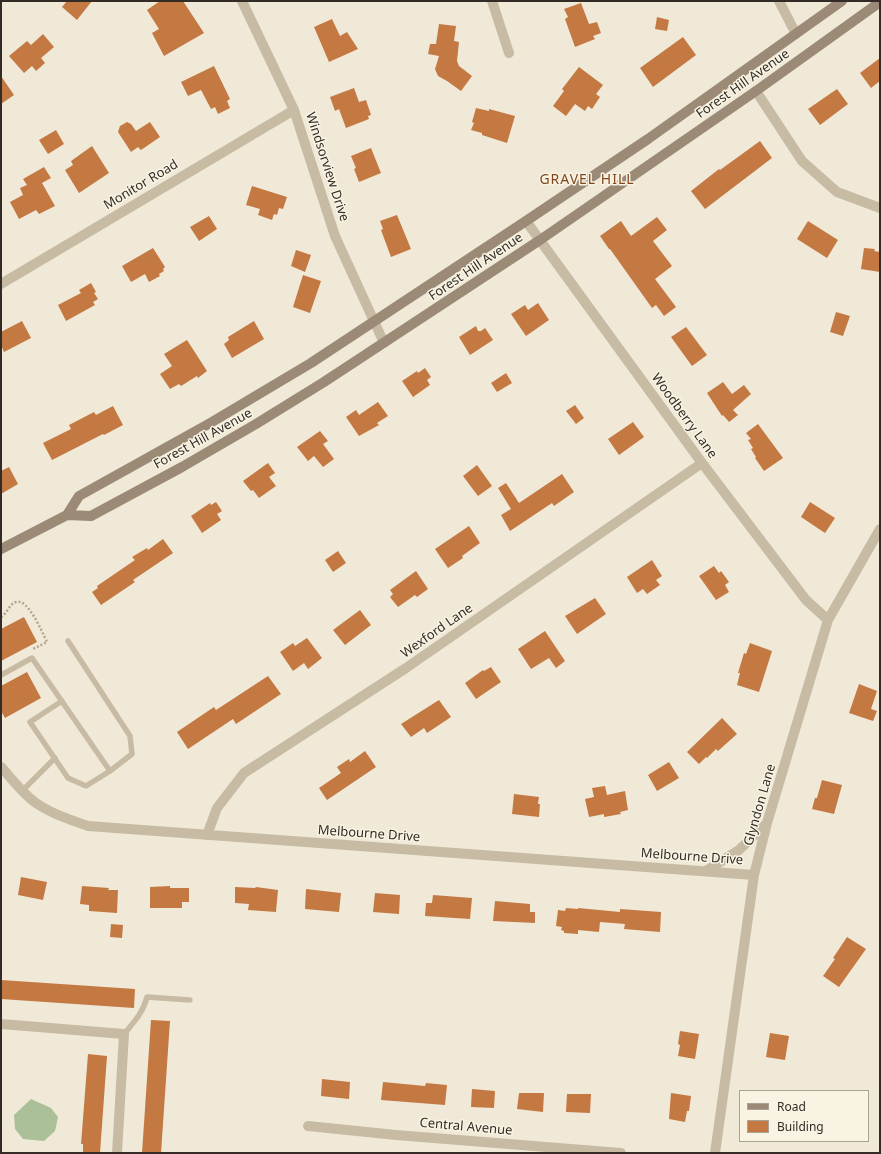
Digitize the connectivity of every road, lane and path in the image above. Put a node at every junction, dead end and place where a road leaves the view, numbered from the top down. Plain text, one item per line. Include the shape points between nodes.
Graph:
1 (242, 1) edge
2 (492, 1) edge
3 (779, 1) edge
4 (842, 1) edge
5 (880, 2) edge
6 (796, 34) junction
7 (509, 53) dead end
8 (756, 91) junction
9 (294, 110) junction
10 (880, 208) edge
11 (526, 221) junction
12 (540, 240) junction
13 (1, 284) edge
14 (374, 321) junction
15 (384, 343) junction
16 (702, 463) junction
17 (67, 515) junction
18 (880, 529) edge
19 (1, 549) edge
20 (1, 617) edge
21 (828, 620) junction
22 (68, 641) dead end
23 (27, 652) dead end
24 (1, 675) edge
25 (62, 702) junction
26 (55, 758) junction
27 (1, 767) edge
28 (110, 771) junction
29 (23, 790) junction
30 (767, 823) junction
31 (207, 835) junction
32 (706, 871) junction
33 (754, 875) junction
34 (190, 1000) dead end
35 (1, 1024) edge
36 (124, 1034) junction
37 (308, 1126) dead end
38 (117, 1153) edge
39 (622, 1153) edge
40 (716, 1153) edge

1 - 9 street, Windsorview Drive
2 - 7 street
3 - 6 street
4 - 6 main road, Forest Hill Avenue
5 - 8 main road, Forest Hill Avenue
6 - 11 main road, Forest Hill Avenue via 648,139
8 - 10 street via 802,161 837,192
8 - 12 main road, Forest Hill Avenue
9 - 13 street, Monitor Road
9 - 14 street, Windsorview Drive via 335,236
11 - 12 street, Woodberry Lane
11 - 14 main road, Forest Hill Avenue
12 - 15 main road, Forest Hill Avenue
12 - 16 street, Woodberry Lane
14 - 15 street, Windsorview Drive
14 - 17 main road, Forest Hill Avenue via 264,392 79,496
15 - 17 main road, Forest Hill Avenue via 256,424 182,467 91,516
16 - 21 street, Woodberry Lane via 806,600
16 - 31 street, Wexford Lane via 406,668 244,773 218,808
17 - 19 main road, Forest Hill Avenue
18 - 21 street, Glyndon Lane
20 - 23 path via 17,602 28,606 47,642
21 - 30 street, Glyndon Lane
22 - 28 lane via 130,736 132,754
24 - 25 lane via 32,658
25 - 26 lane via 30,722
25 - 28 lane
26 - 28 lane via 68,778 86,786
26 - 29 lane
27 - 29 street, Melbourne Drive
29 - 31 street, Melbourne Drive via 36,803 88,826
30 - 32 street via 739,850
30 - 33 street, Glyndon Lane
31 - 32 street, Melbourne Drive
32 - 33 street, Melbourne Drive
33 - 40 street, Glyndon Lane
34 - 36 lane via 147,997 138,1018
35 - 36 street
36 - 38 street
37 - 39 street, Central Avenue

